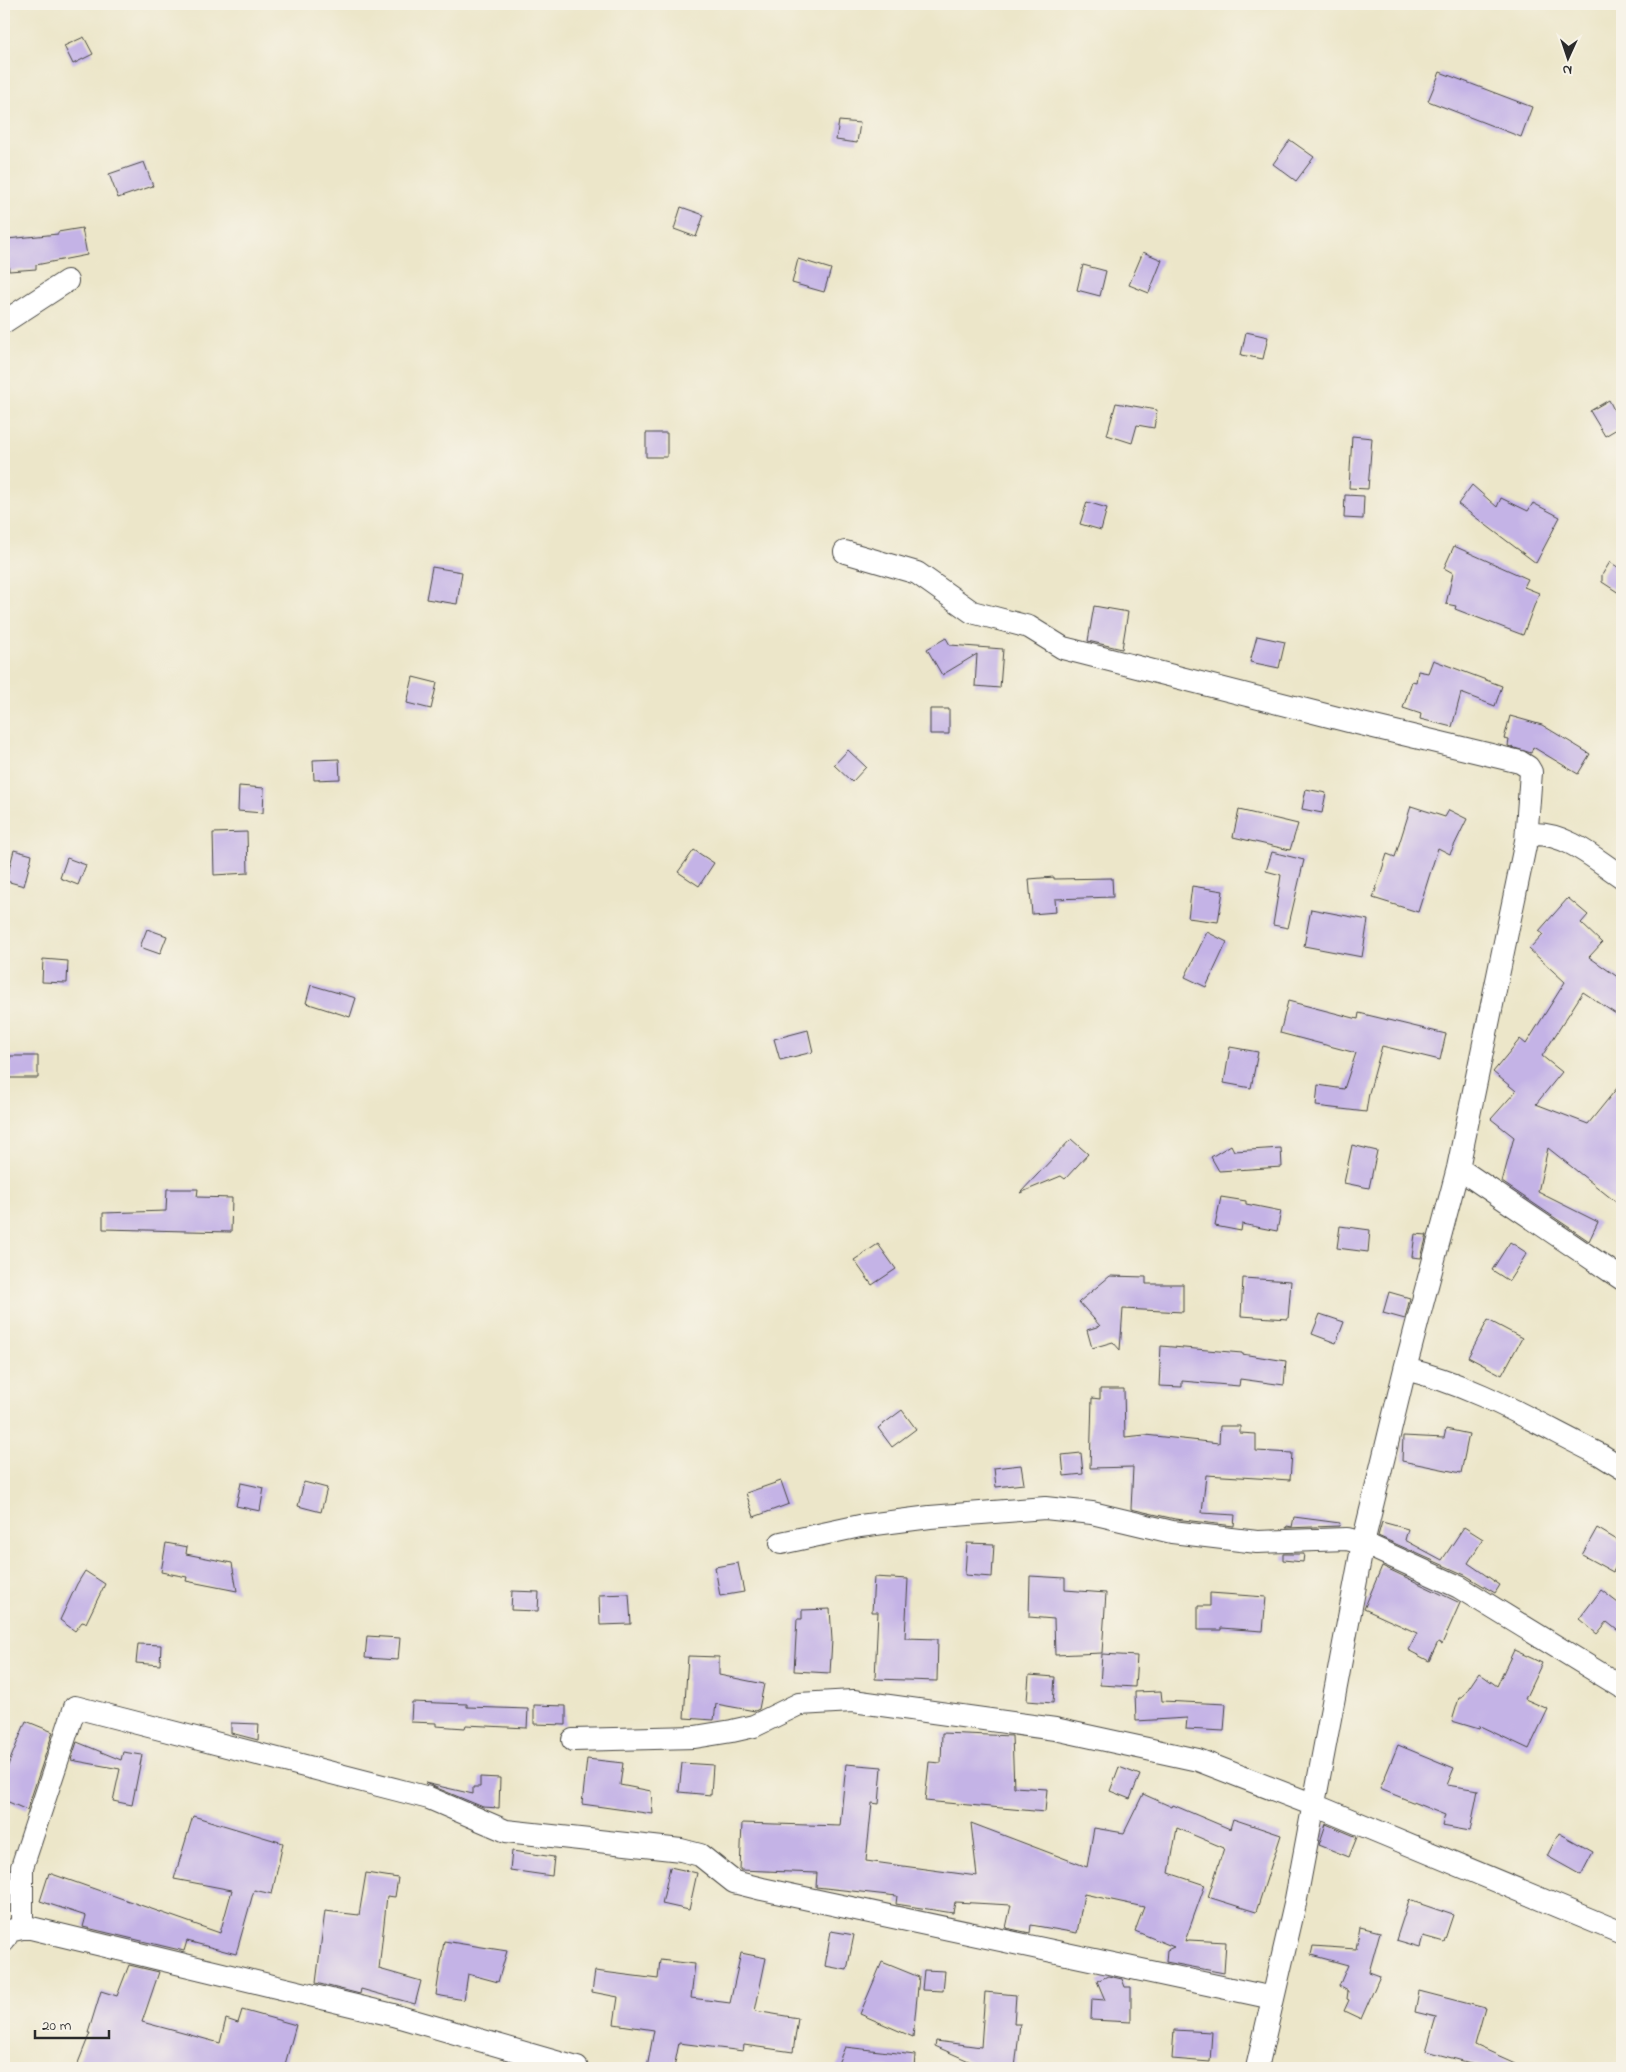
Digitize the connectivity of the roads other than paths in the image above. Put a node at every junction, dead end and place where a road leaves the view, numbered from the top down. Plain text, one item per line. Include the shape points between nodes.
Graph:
1 (67, 282) dead end
2 (4, 322) edge
3 (845, 552) dead end
4 (1526, 841) junction
5 (1622, 877) edge
6 (1458, 1168) junction
7 (1622, 1279) edge
8 (1405, 1369) junction
9 (1622, 1468) edge
10 (781, 1543) dead end
11 (1363, 1543) junction
12 (1622, 1687) edge
13 (573, 1740) dead end
14 (1314, 1805) junction
15 (22, 1928) junction
16 (1622, 1933) edge
17 (4, 1940) edge
18 (1273, 1998) junction
19 (577, 2068) edge
20 (1257, 2068) edge

1 - 2 street
3 - 4 street via 917,573 972,612 1029,627 1063,648 1520,762 1528,767 1532,777
4 - 5 street via 1535,834 1548,834 1568,841
4 - 6 street
6 - 7 street
6 - 8 street
8 - 9 street via 1462,1386
8 - 11 street
10 - 11 street via 860,1526 1045,1508 1092,1512 1172,1532 1256,1542 1347,1539
11 - 12 street via 1459,1587
11 - 14 street
13 - 14 street via 695,1737 732,1732 754,1726 799,1704 853,1701 1055,1729 1198,1760
14 - 16 street
14 - 18 street
15 - 17 street via 9,1931
15 - 18 street via 22,1867 75,1707 429,1798 506,1831 681,1850 700,1855 734,1882 762,1889
15 - 19 street via 393,2015
18 - 20 street

